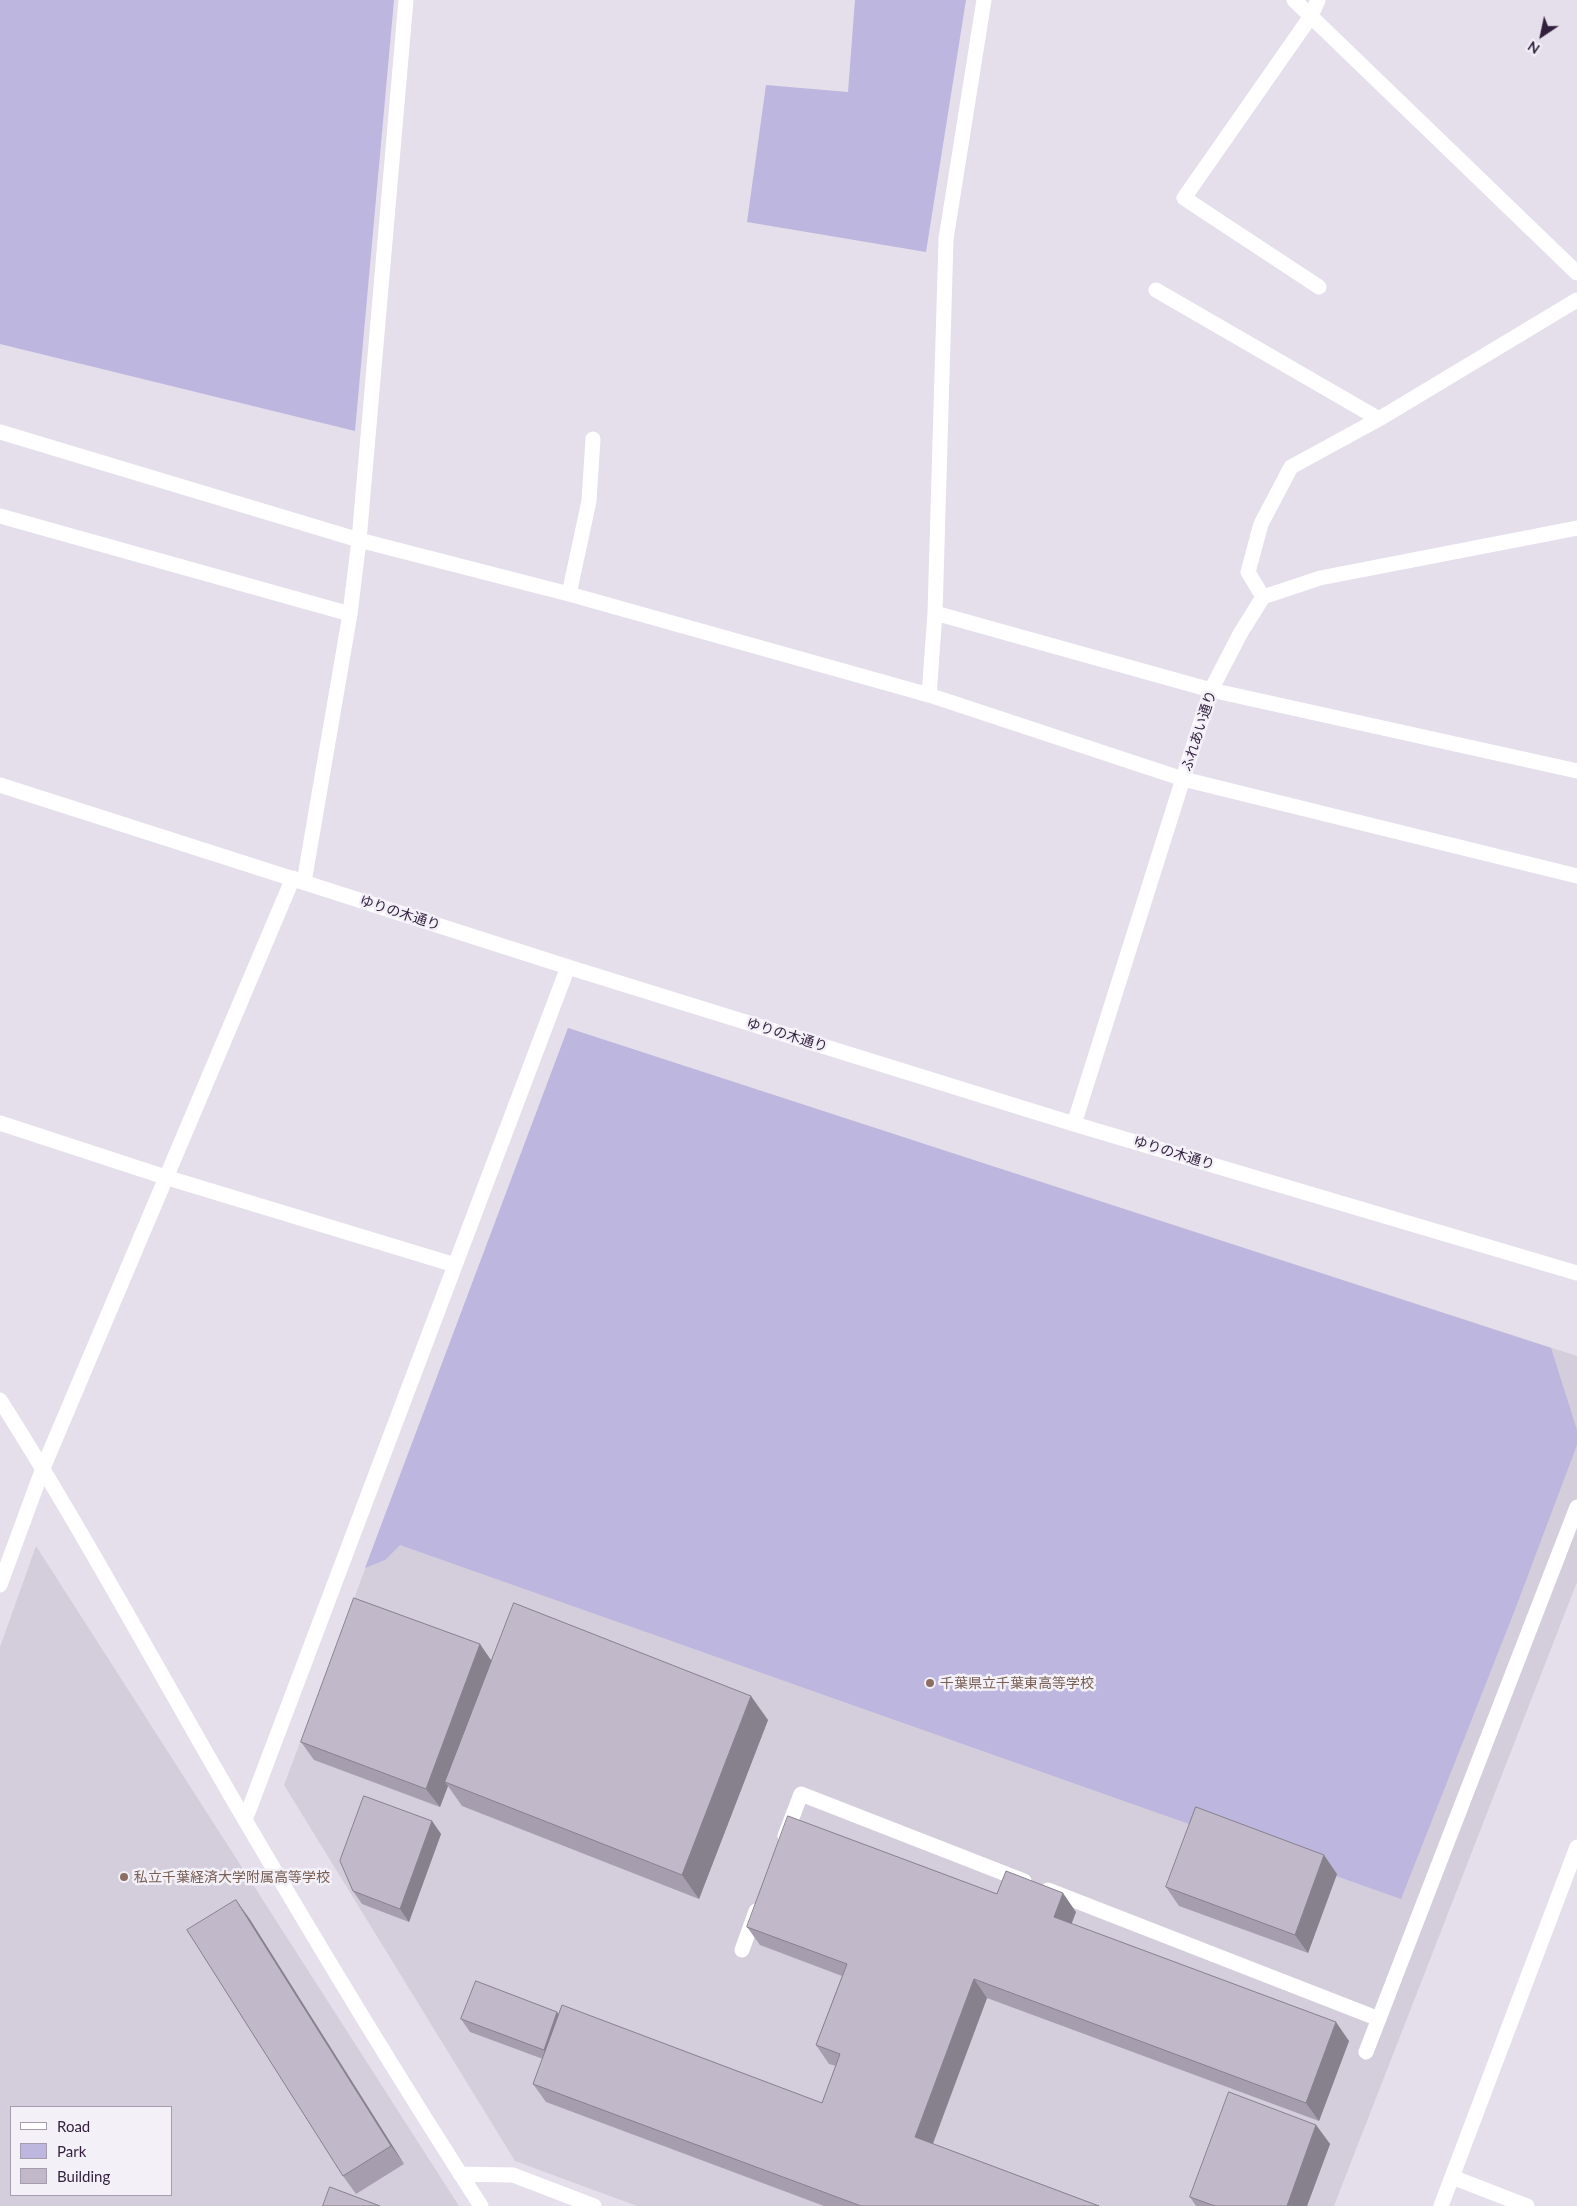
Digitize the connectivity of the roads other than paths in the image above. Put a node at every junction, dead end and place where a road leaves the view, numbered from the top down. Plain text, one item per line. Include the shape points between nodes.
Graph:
1 (406, 0) edge
2 (984, 0) edge
3 (1294, 0) edge
4 (1318, 0) edge
5 (1311, 16) junction
6 (1577, 273) edge
7 (1319, 287) dead end
8 (1156, 290) dead end
9 (1577, 300) edge
10 (1379, 419) junction
11 (0, 432) edge
12 (593, 439) dead end
13 (0, 516) edge
14 (1577, 528) edge
15 (359, 540) junction
16 (569, 594) junction
17 (1263, 598) junction
18 (935, 613) junction
19 (350, 614) junction
20 (1211, 690) junction
21 (929, 695) junction
22 (1577, 771) edge
23 (1183, 779) junction
24 (0, 785) edge
25 (1577, 876) edge
26 (299, 880) junction
27 (568, 967) junction
28 (0, 1123) edge
29 (1074, 1124) junction
30 (165, 1177) junction
31 (455, 1265) junction
32 (1577, 1273) edge
33 (0, 1400) edge
34 (43, 1468) junction
35 (1577, 1508) edge
36 (0, 1585) edge
37 (245, 1820) junction
38 (1577, 1847) edge
39 (780, 1849) edge
40 (1572, 1874) edge
41 (763, 1895) edge
42 (742, 1950) dead end
43 (1379, 2019) junction
44 (1366, 2052) dead end
45 (460, 2174) junction
46 (1452, 2177) junction
47 (481, 2206) edge
48 (594, 2206) edge
49 (1441, 2206) edge
50 (1527, 2206) edge

1 - 15 street
2 - 18 street via 946,239
3 - 5 street
4 - 5 street
5 - 6 street
5 - 7 street via 1184,198
8 - 10 street
9 - 10 street
10 - 17 street via 1290,467 1262,524 1248,572
11 - 15 street
12 - 16 street via 590,501
13 - 19 street
14 - 17 street via 1320,578
15 - 16 street
15 - 19 street
16 - 21 street
17 - 20 street, ふれあい通り
18 - 20 street
18 - 21 street
19 - 26 street
20 - 22 street
20 - 23 street, ふれあい通り
21 - 23 street
23 - 25 street
23 - 29 street, ふれあい通り
24 - 26 street, ゆりの木通り
26 - 27 street, ゆりの木通り
26 - 30 street
27 - 29 street, ゆりの木通り
27 - 31 street
28 - 30 street
29 - 32 street, ゆりの木通り
30 - 31 street
30 - 34 street
31 - 37 street
33 - 34 street
34 - 36 street
34 - 37 street
35 - 43 street
37 - 45 street
38 - 40 street
39 - 43 street via 801,1794
40 - 46 street
41 - 42 street
43 - 44 street
45 - 47 street
45 - 48 street via 513,2175
46 - 49 street
46 - 50 street

